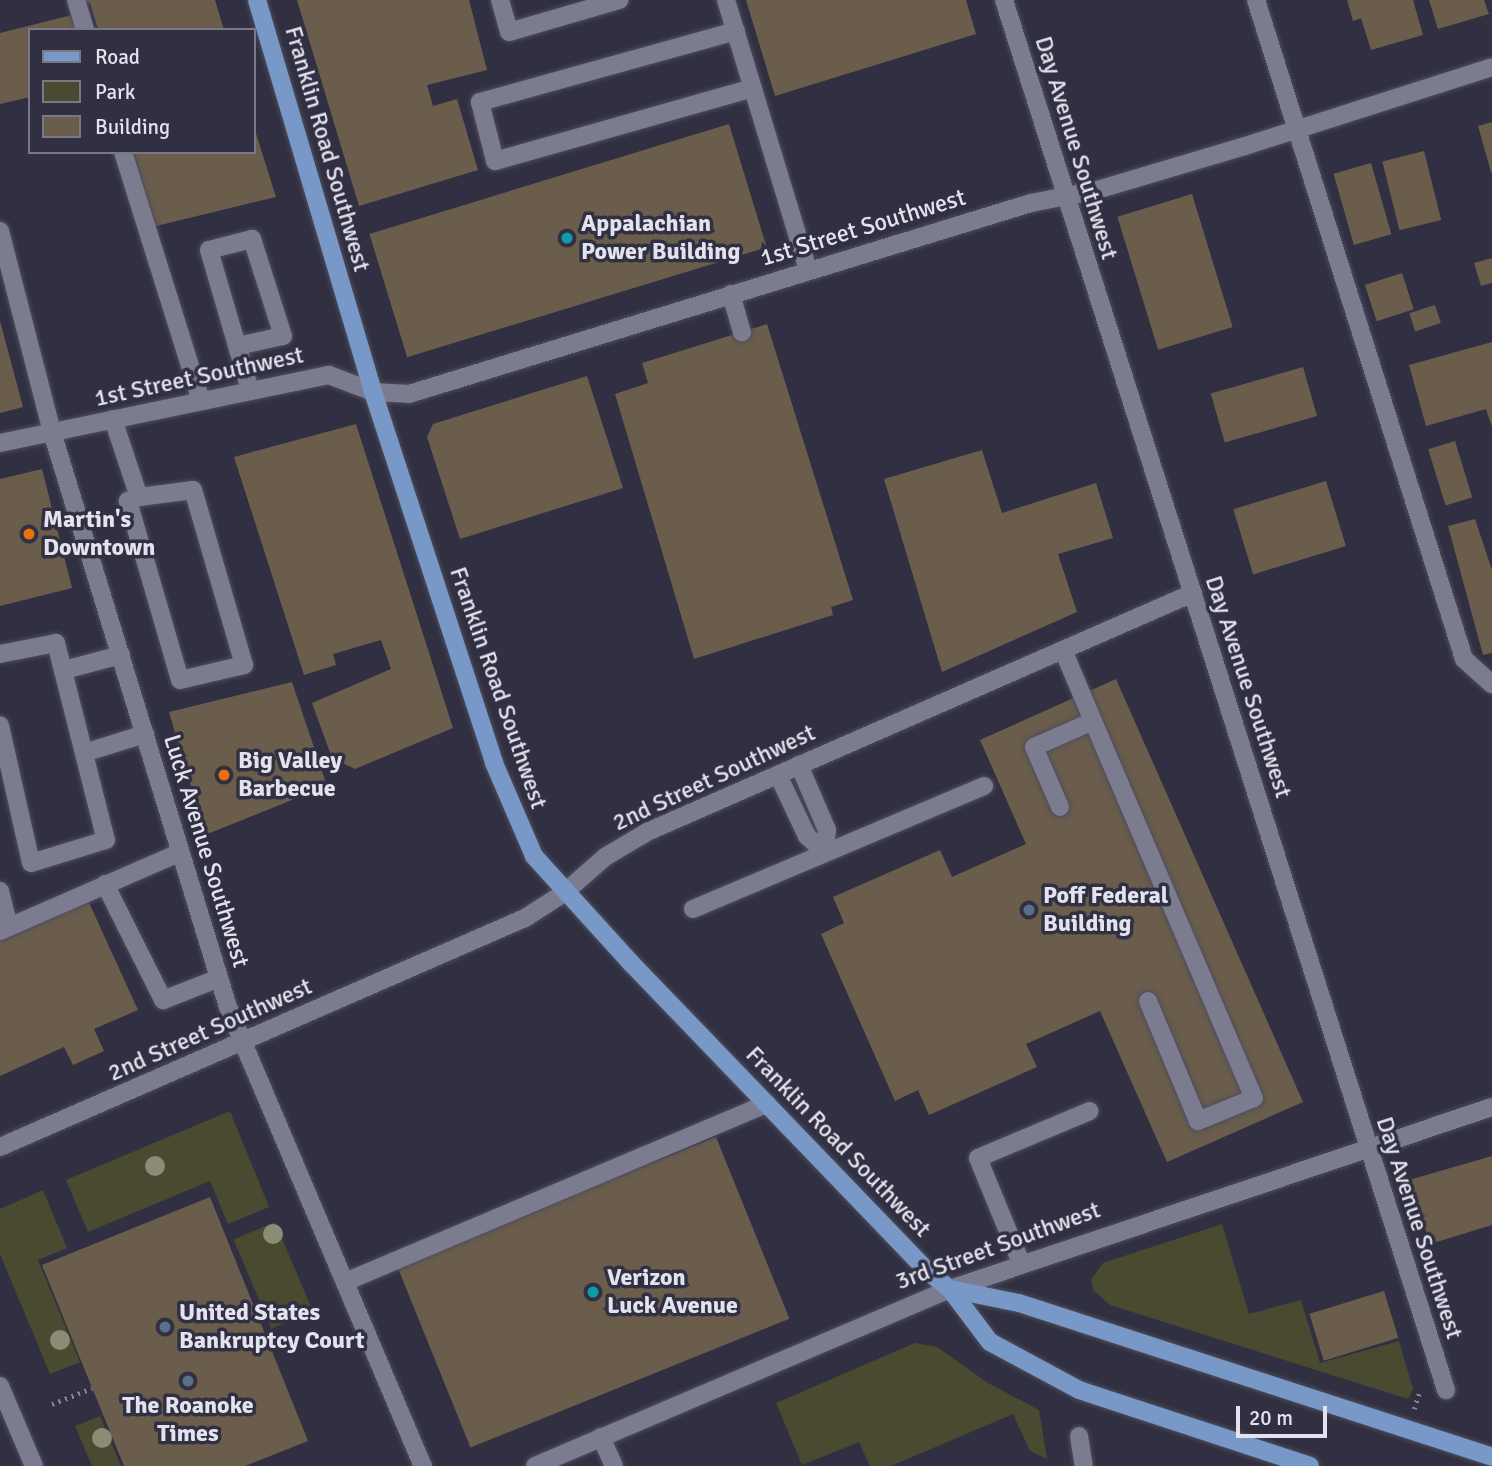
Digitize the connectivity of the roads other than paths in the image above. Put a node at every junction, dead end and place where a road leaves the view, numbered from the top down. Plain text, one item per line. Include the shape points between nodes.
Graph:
1 (76, 0) edge
2 (257, 0) edge
3 (500, 0) edge
4 (619, 0) edge
5 (726, 0) edge
6 (1004, 0) edge
7 (1256, 0) edge
8 (84, 28) edge
9 (736, 31) junction
10 (1492, 67) edge
11 (753, 88) junction
12 (1295, 131) junction
13 (124, 154) edge
14 (1064, 196) junction
15 (0, 231) edge
16 (808, 270) junction
17 (731, 295) junction
18 (742, 332) dead end
19 (237, 346) junction
20 (250, 391) junction
21 (373, 391) junction
22 (201, 401) junction
23 (113, 419) junction
24 (52, 432) junction
25 (0, 443) edge
26 (139, 497) junction
27 (1192, 593) junction
28 (1063, 650) junction
29 (0, 654) edge
30 (121, 654) junction
31 (64, 670) junction
32 (1492, 684) edge
33 (1093, 721) junction
34 (0, 725) edge
35 (145, 734) junction
36 (87, 752) junction
37 (799, 765) junction
38 (778, 775) junction
39 (984, 786) dead end
40 (1060, 807) dead end
41 (181, 852) junction
42 (824, 852) junction
43 (105, 884) junction
44 (0, 891) edge
45 (564, 893) junction
46 (693, 909) dead end
47 (4, 929) edge
48 (219, 978) junction
49 (1148, 1001) dead end
50 (244, 1042) junction
51 (767, 1104) junction
52 (1492, 1107) edge
53 (1090, 1111) dead end
54 (0, 1147) edge
55 (1367, 1147) junction
56 (1021, 1263) junction
57 (345, 1282) junction
58 (950, 1289) junction
59 (0, 1385) edge
60 (1446, 1390) dead end
61 (1079, 1436) dead end
62 (601, 1437) junction
63 (1492, 1457) edge
64 (34, 1466) edge
65 (423, 1466) edge
66 (535, 1466) edge
67 (614, 1466) edge
68 (1084, 1466) edge
69 (1310, 1466) edge

1 - 8 street
2 - 21 main road, Franklin Road Southwest
3 - 4 street via 509,32
5 - 9 street
6 - 14 street, Day Avenue Southwest
7 - 12 street
9 - 11 street
9 - 11 street via 480,102 495,161
10 - 12 street, 1st Street Southwest
11 - 16 street
12 - 14 street, 1st Street Southwest
12 - 32 street via 1464,659
13 - 22 street
14 - 16 street, 1st Street Southwest
14 - 27 street, Day Avenue Southwest
15 - 24 street, Luck Avenue Southwest
16 - 17 street, 1st Street Southwest
17 - 18 street
17 - 21 street, 1st Street Southwest via 409,394
19 - 19 street via 209,250 252,239 283,336
19 - 20 street
20 - 21 street, 1st Street Southwest via 329,375
20 - 22 street, 1st Street Southwest
21 - 45 main road, Franklin Road Southwest via 494,763 534,856
22 - 23 street, 1st Street Southwest
23 - 24 street, 1st Street Southwest
23 - 26 street
24 - 25 street, 1st Street Southwest
24 - 30 street, Luck Avenue Southwest
26 - 26 street via 128,501 180,680 244,665 193,489
27 - 28 street, 2nd Street Southwest
27 - 55 street, Day Avenue Southwest
28 - 33 street
28 - 37 street, 2nd Street Southwest
29 - 31 street via 56,643
30 - 31 street
30 - 35 street, Luck Avenue Southwest
31 - 36 street
33 - 40 street via 1034,747
33 - 49 street via 1254,1098 1198,1121
34 - 36 street via 31,863 106,840
35 - 36 street
35 - 41 street, Luck Avenue Southwest
37 - 38 street, 2nd Street Southwest
37 - 42 street via 827,830
38 - 42 street via 807,836
38 - 45 street, 2nd Street Southwest via 647,832 605,857
39 - 42 street
41 - 43 street
41 - 48 street, Luck Avenue Southwest
42 - 46 street
43 - 47 street
43 - 48 street via 163,1000
44 - 47 street
45 - 50 street, 2nd Street Southwest via 525,918
45 - 51 main road, Franklin Road Southwest
48 - 50 street, Luck Avenue Southwest
50 - 54 street, 2nd Street Southwest
50 - 57 street, Luck Avenue Southwest
51 - 57 street
51 - 58 main road, Franklin Road Southwest
52 - 55 street, 3rd Street Southwest
53 - 56 street via 978,1158
55 - 56 street, 3rd Street Southwest
55 - 60 street, Day Avenue Southwest
56 - 58 street, 3rd Street Southwest
57 - 65 street, Luck Avenue Southwest
58 - 62 street, 3rd Street Southwest
58 - 63 main road via 1019,1303
58 - 69 main road, Franklin Road Southwest via 990,1342 1034,1369 1079,1390
59 - 64 street
61 - 68 street
62 - 66 street, 3rd Street Southwest
62 - 67 street

